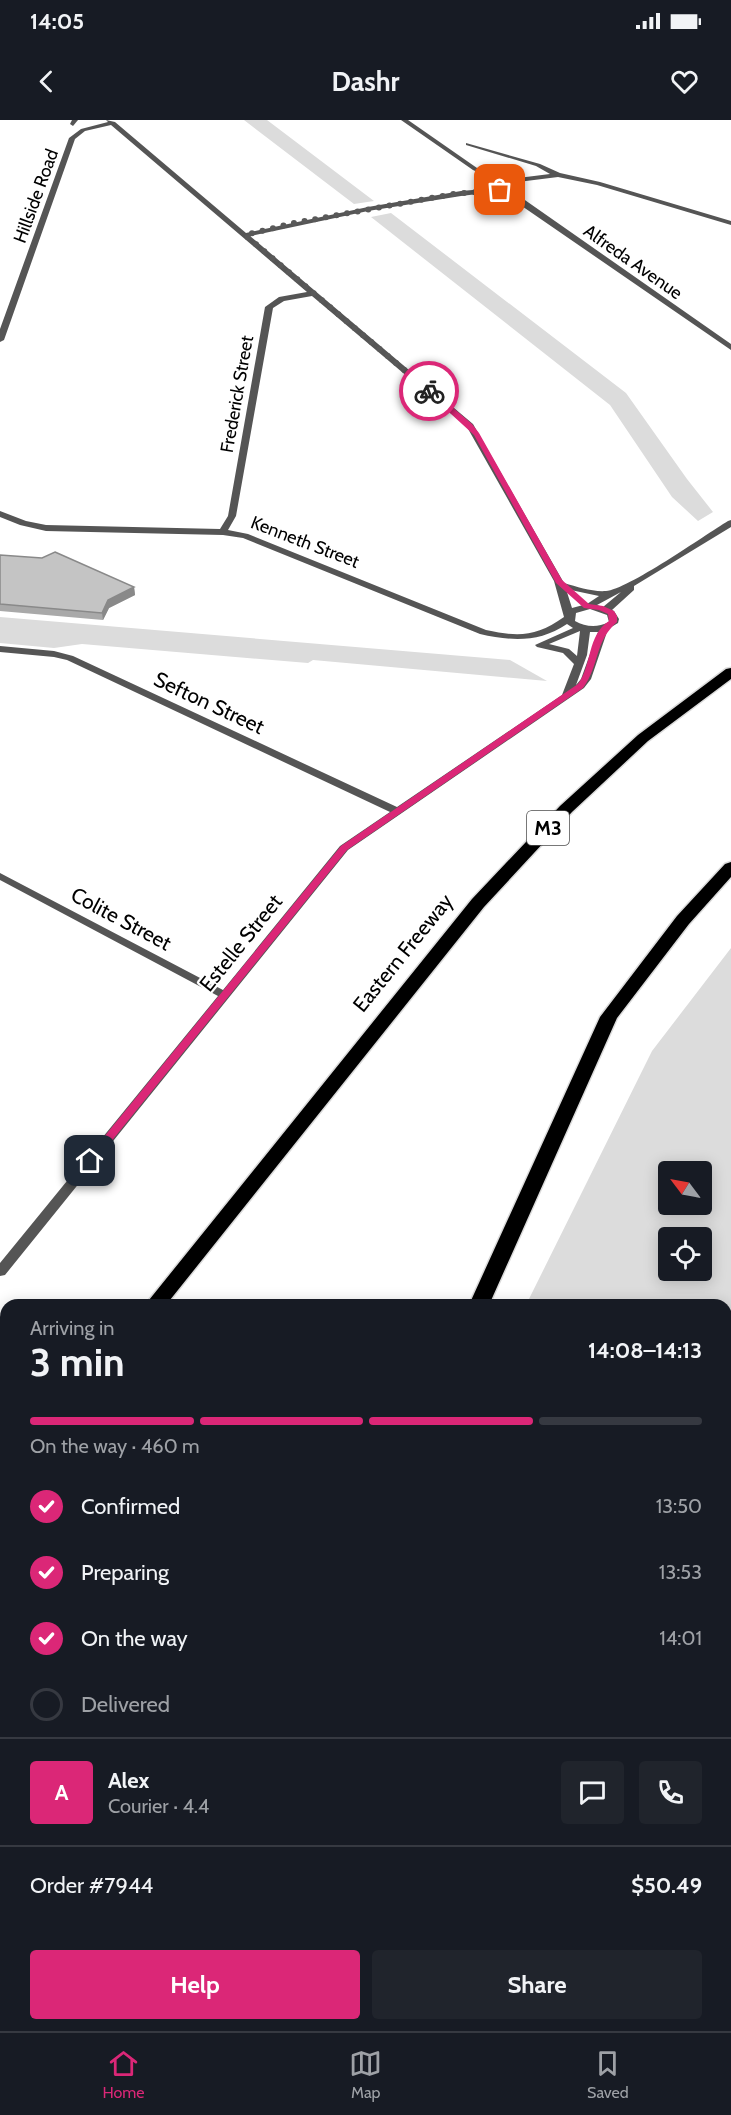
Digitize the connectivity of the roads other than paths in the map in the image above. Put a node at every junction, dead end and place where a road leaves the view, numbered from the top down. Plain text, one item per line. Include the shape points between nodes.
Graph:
1 (404, 120) edge
2 (111, 122) edge
3 (468, 144) dead end
4 (475, 169) junction
5 (561, 175) junction
6 (505, 184) junction
7 (490, 187) junction
8 (519, 200) junction
9 (731, 223) edge
10 (243, 233) junction
11 (314, 293) junction
12 (0, 340) edge
13 (731, 348) edge
14 (0, 514) edge
15 (731, 523) edge
16 (223, 532) junction
17 (636, 582) junction
18 (561, 584) junction
19 (609, 594) junction
20 (589, 606) junction
21 (606, 610) junction
22 (569, 616) junction
23 (582, 628) junction
24 (604, 628) junction
25 (483, 632) junction
26 (536, 645) junction
27 (0, 649) edge
28 (579, 663) junction
29 (731, 672) edge
30 (565, 697) junction
31 (396, 811) junction
32 (731, 867) edge
33 (0, 876) edge
34 (224, 995) junction
35 (0, 1272) edge
36 (160, 1299) edge
37 (482, 1299) edge

1 - 4 street, Alfreda Avenue
2 - 10 street
2 - 12 street, Hillside Road via 83,130 72,138
3 - 5 street
4 - 6 street, Alfreda Avenue
4 - 7 street, Alfreda Avenue
5 - 6 street
5 - 9 street
6 - 7 street
6 - 7 street
6 - 8 street, Alfreda Avenue
7 - 8 street, Alfreda Avenue
7 - 10 street
8 - 13 street, Alfreda Avenue
10 - 11 street
11 - 16 street, Frederick Street via 282,299 269,307 232,516
11 - 18 street via 470,426
14 - 16 street, Kenneth Street via 46,528
15 - 17 street
16 - 25 street, Kenneth Street via 263,542
17 - 19 street
17 - 21 street
18 - 19 street
18 - 20 street
18 - 22 street
19 - 20 street
20 - 21 street
20 - 22 street, Kenneth Street
21 - 24 street, Estelle Street via 614,619
22 - 23 street via 570,622
22 - 25 street, Kenneth Street via 550,632 533,638
23 - 24 street
23 - 26 street, Kenneth Street
23 - 28 street via 585,644
24 - 30 street, Estelle Street via 586,679
25 - 26 street, Kenneth Street via 514,646
26 - 28 street via 566,651
27 - 31 street, Sefton Street via 70,658
28 - 30 street
29 - 36 highway, Eastern Freeway / M3 via 643,738 566,809 478,903
30 - 31 street, Estelle Street
31 - 34 street, Estelle Street via 344,848
32 - 37 highway via 683,920 609,1017
33 - 34 street, Colite Street
34 - 35 street, Estelle Street

